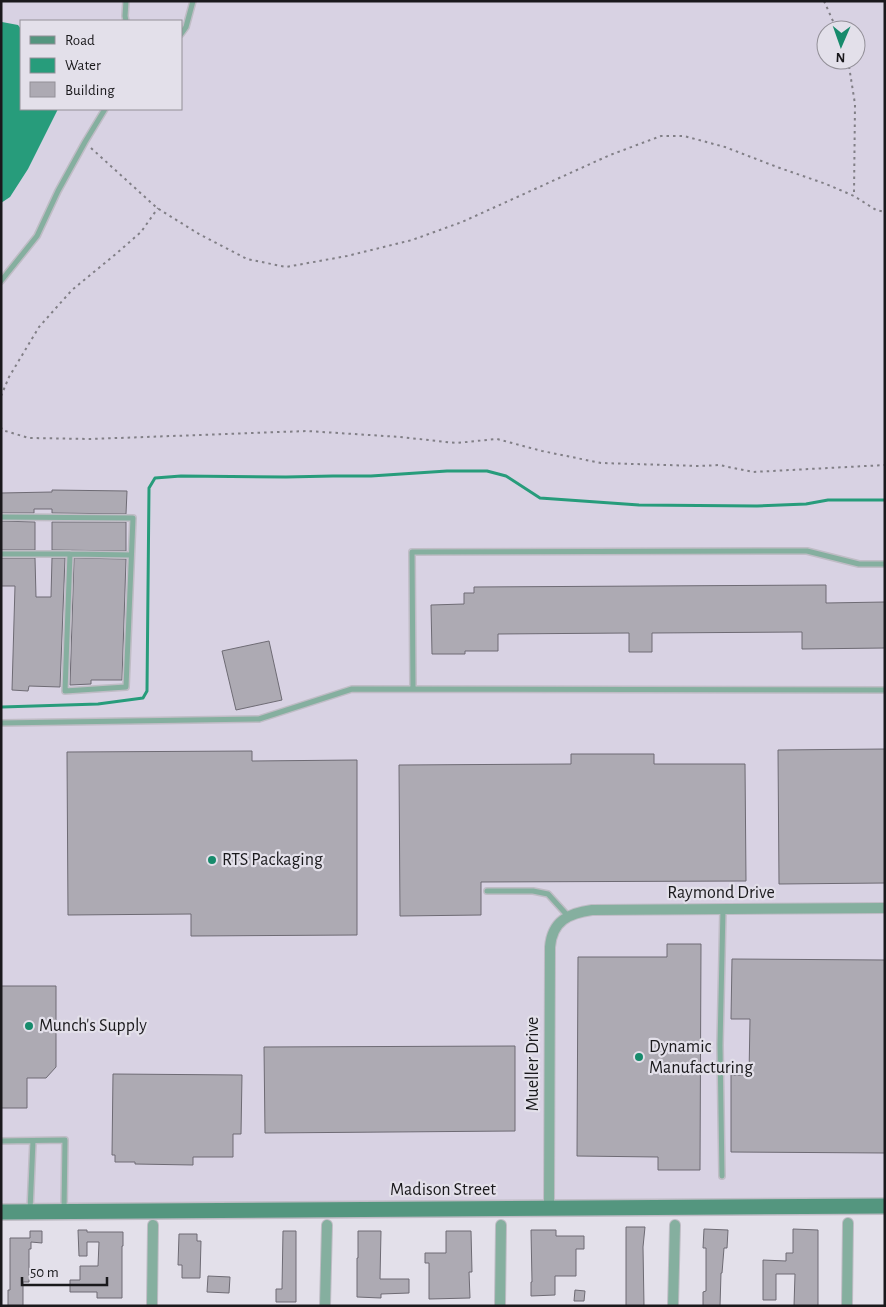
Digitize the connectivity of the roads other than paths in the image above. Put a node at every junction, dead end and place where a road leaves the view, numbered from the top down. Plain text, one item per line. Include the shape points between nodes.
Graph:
1 (126, 1) edge
2 (193, 1) edge
3 (126, 20) edge
4 (182, 33) edge
5 (104, 110) edge
6 (1, 281) edge
7 (1, 517) edge
8 (1, 554) edge
9 (70, 554) junction
10 (131, 555) junction
11 (885, 564) edge
12 (413, 688) junction
13 (885, 690) edge
14 (1, 723) edge
15 (487, 891) dead end
16 (885, 908) edge
17 (723, 909) junction
18 (564, 919) junction
19 (1, 1141) edge
20 (33, 1141) junction
21 (722, 1176) dead end
22 (885, 1206) edge
23 (549, 1208) junction
24 (64, 1211) junction
25 (1, 1212) edge
26 (30, 1212) junction
27 (848, 1223) dead end
28 (152, 1225) dead end
29 (327, 1225) dead end
30 (501, 1225) dead end
31 (674, 1225) dead end
32 (152, 1306) edge
33 (326, 1306) edge
34 (500, 1306) edge
35 (673, 1306) edge
36 (846, 1306) edge

1 - 3 lane
2 - 4 lane
5 - 6 lane via 84,142 37,236
7 - 10 lane via 132,518
8 - 9 lane
9 - 10 lane
9 - 10 lane via 66,691 126,687
11 - 12 lane via 859,564 807,551 412,552
12 - 13 lane
12 - 14 lane via 352,689 260,719
15 - 18 lane via 533,890 548,894
16 - 17 street, Raymond Drive
17 - 18 street, Raymond Drive via 592,910
17 - 21 lane
18 - 23 street, Mueller Drive via 551,937 550,947
19 - 20 lane
20 - 24 lane via 65,1140
20 - 26 lane
22 - 23 street, Madison Street
23 - 24 street, Madison Street
24 - 26 street, Madison Street
25 - 26 street, Madison Street
27 - 36 street
28 - 32 street
29 - 33 street
30 - 34 street
31 - 35 street

